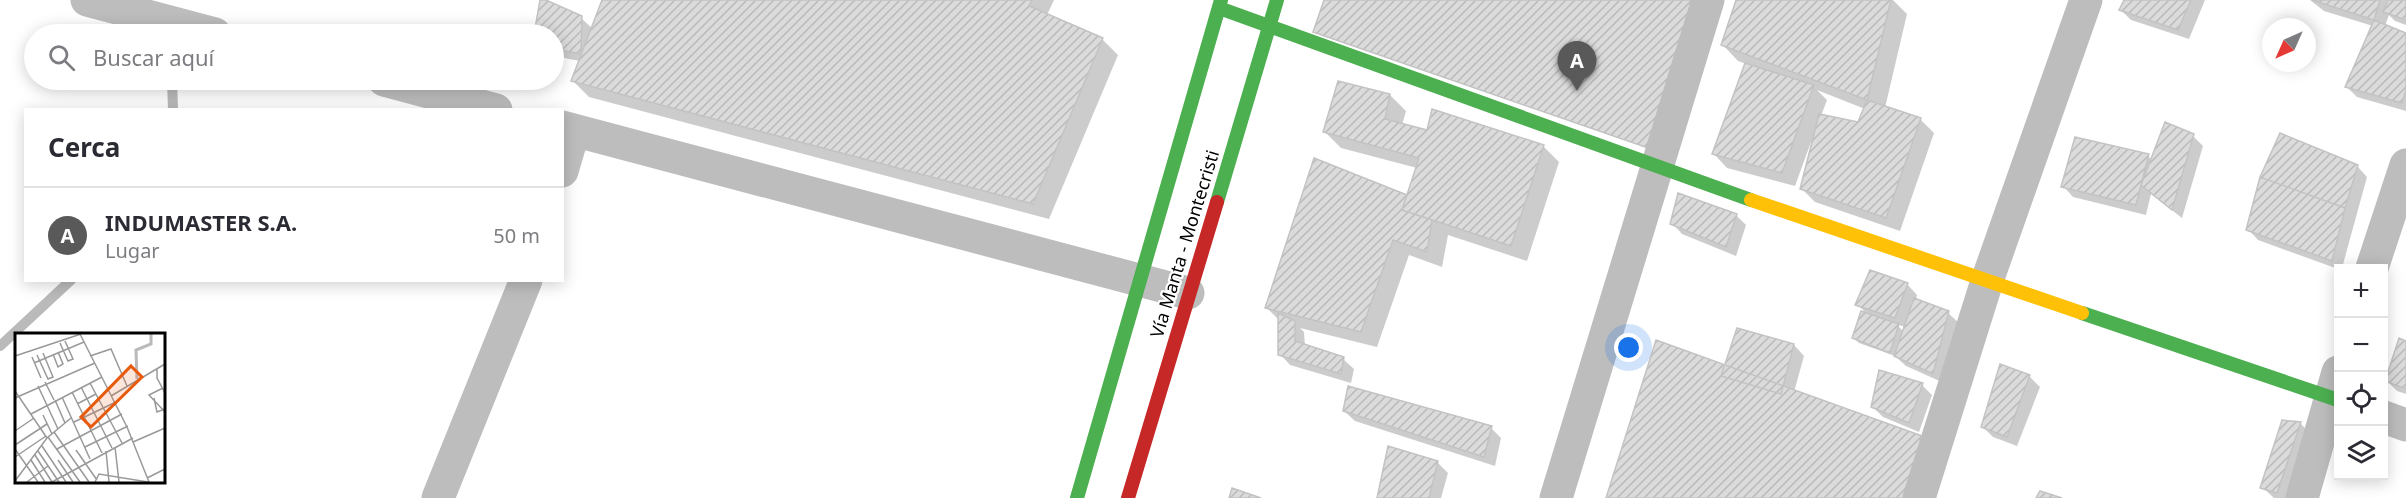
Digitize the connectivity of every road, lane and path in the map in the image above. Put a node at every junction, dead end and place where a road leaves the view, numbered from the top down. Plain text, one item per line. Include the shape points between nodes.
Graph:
1 (87, 0) edge
2 (1277, 0) edge
3 (1708, 0) edge
4 (2086, 0) edge
5 (1220, 4) edge
6 (177, 24) edge
7 (1269, 25) junction
8 (421, 90) edge
9 (489, 108) edge
10 (568, 129) edge
11 (564, 157) edge
12 (2406, 165) edge
13 (1659, 168) junction
14 (2373, 264) edge
15 (1140, 280) junction
16 (1987, 281) junction
17 (525, 282) edge
18 (1188, 293) junction
19 (2334, 389) edge
20 (2334, 396) edge
21 (2388, 418) edge
22 (2406, 425) edge
23 (438, 498) edge
24 (1077, 498) edge
25 (1128, 498) edge
26 (1556, 498) edge
27 (1919, 498) edge
28 (2301, 498) edge

1 - 6 street
2 - 7 street, Vía Manta - Montecristi
3 - 13 street
4 - 16 street
5 - 7 street
5 - 15 street, Vía Manta - Montecristi
7 - 13 street
7 - 18 street, Vía Manta - Montecristi
8 - 9 street
10 - 11 street
10 - 15 street
12 - 14 street
13 - 16 street
13 - 26 street
15 - 18 street
15 - 24 street, Vía Manta - Montecristi
16 - 19 street
16 - 27 street
17 - 23 street
18 - 25 street, Vía Manta - Montecristi
20 - 28 street
21 - 22 street

